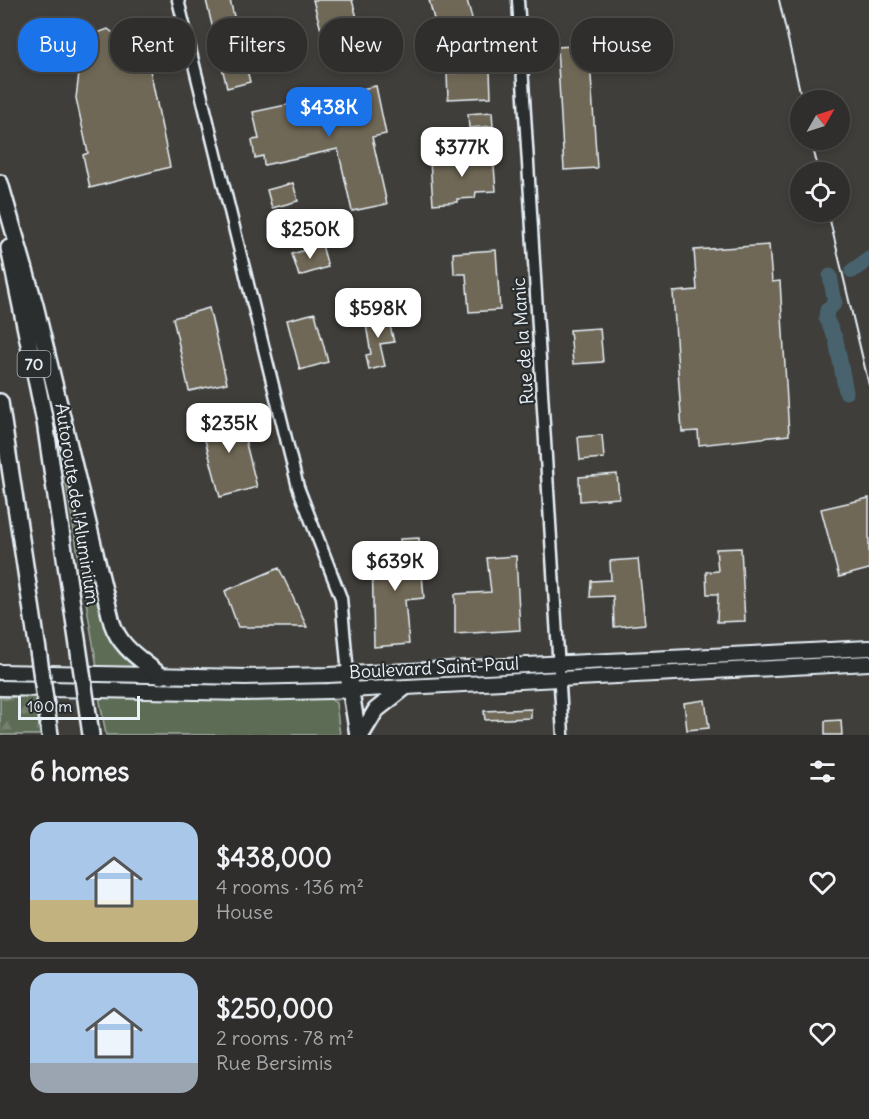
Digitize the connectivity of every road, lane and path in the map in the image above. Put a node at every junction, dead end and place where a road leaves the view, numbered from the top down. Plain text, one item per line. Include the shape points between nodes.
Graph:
1 (178, 0) edge
2 (518, 0) edge
3 (0, 183) edge
4 (0, 210) edge
5 (0, 402) edge
6 (869, 648) edge
7 (559, 663) junction
8 (869, 663) edge
9 (0, 672) edge
10 (348, 674) junction
11 (161, 676) junction
12 (560, 680) junction
13 (0, 688) edge
14 (404, 688) junction
15 (350, 695) junction
16 (91, 733) edge
17 (50, 735) edge
18 (348, 735) edge
19 (360, 735) edge
20 (563, 735) edge

1 - 10 street via 298,487 341,598
2 - 7 street, Rue de la Manic
3 - 11 highway via 35,305 112,623 128,651
4 - 16 highway, Autoroute de l'Aluminium / 70, bridge via 45,422
5 - 17 highway, bridge
6 - 7 main road, Boulevard Saint-Paul
7 - 10 main road, Boulevard Saint-Paul
7 - 12 street, Rue de la Manic
8 - 12 main road, Boulevard Saint-Paul
9 - 11 main road, Boulevard Saint-Paul
10 - 11 main road, Boulevard Saint-Paul
10 - 15 highway
12 - 14 main road, Boulevard Saint-Paul
12 - 20 street, Rue de la Manic
13 - 15 main road, Boulevard Saint-Paul
14 - 15 main road, Boulevard Saint-Paul
14 - 19 highway via 376,710
15 - 18 highway via 346,709
15 - 19 highway

